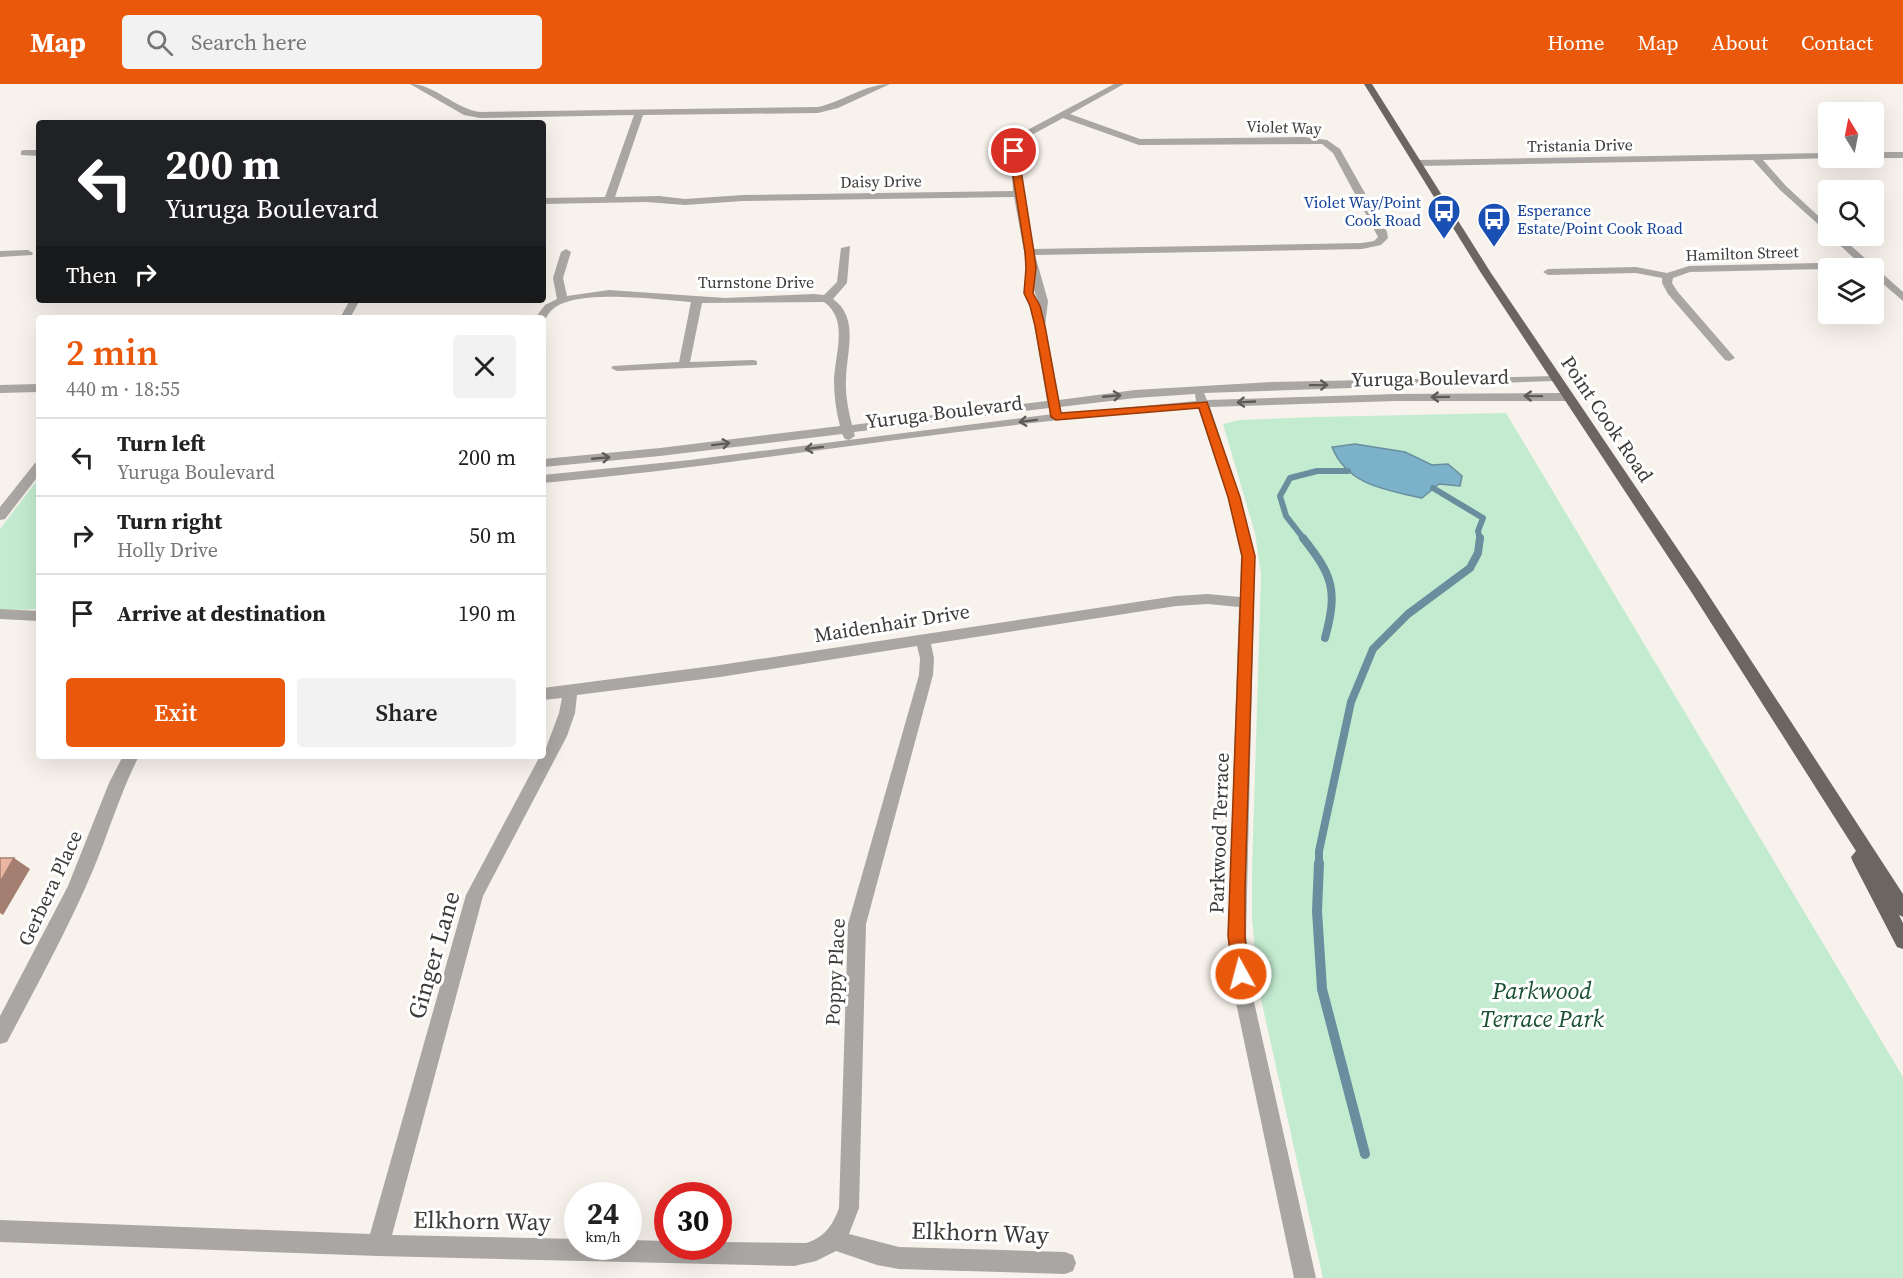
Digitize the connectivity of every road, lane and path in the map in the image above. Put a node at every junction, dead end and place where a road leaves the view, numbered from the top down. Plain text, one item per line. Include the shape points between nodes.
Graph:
1 (414, 84) edge
2 (886, 84) edge
3 (1120, 84) edge
4 (1368, 84) edge
5 (639, 113) junction
6 (472, 114) junction
7 (1063, 115) junction
8 (464, 120) edge
9 (24, 153) dead end
10 (36, 153) edge
11 (1884, 155) edge
12 (1903, 155) edge
13 (1818, 156) edge
14 (1755, 157) junction
15 (1743, 158) junction
16 (1420, 167) junction
17 (1783, 188) junction
18 (1020, 194) junction
19 (609, 200) junction
20 (546, 201) edge
21 (1818, 221) edge
22 (1846, 246) edge
23 (846, 248) dead end
24 (566, 252) dead end
25 (1029, 252) junction
26 (28, 253) dead end
27 (0, 254) edge
28 (1859, 258) edge
29 (1818, 268) edge
30 (1548, 272) dead end
31 (1668, 276) junction
32 (1884, 281) edge
33 (1903, 298) edge
34 (697, 299) junction
35 (827, 299) junction
36 (563, 300) junction
37 (542, 315) edge
38 (1729, 358) dead end
39 (753, 363) dead end
40 (684, 364) junction
41 (618, 368) dead end
42 (1554, 378) junction
43 (36, 388) edge
44 (0, 389) edge
45 (1200, 397) junction
46 (1567, 397) junction
47 (1053, 403) junction
48 (1056, 417) junction
49 (847, 429) junction
50 (852, 443) junction
51 (546, 463) edge
52 (36, 470) edge
53 (546, 479) edge
54 (0, 516) edge
55 (1247, 603) junction
56 (0, 614) edge
57 (34, 616) edge
58 (0, 619) edge
59 (922, 639) junction
60 (570, 691) junction
61 (546, 694) edge
62 (129, 759) edge
63 (1816, 775) junction
64 (1903, 909) edge
65 (1903, 941) edge
66 (0, 1035) edge
67 (0, 1231) edge
68 (834, 1240) junction
69 (378, 1245) junction
70 (1065, 1263) dead end
71 (1305, 1278) edge

1 - 6 street
2 - 5 street via 825,109
3 - 7 street
4 - 16 main road, Point Cook Road
5 - 6 street
5 - 19 street
6 - 8 street
7 - 18 street via 1015,142
7 - 25 street, Violet Way via 1139,142 1324,142 1337,151 1383,238 1362,246
9 - 10 street
11 - 12 street
13 - 14 street, Tristania Drive
14 - 15 street, Tristania Drive
14 - 17 street
15 - 16 street, Tristania Drive via 1698,165
15 - 17 street
16 - 42 main road, Point Cook Road
17 - 21 street
18 - 19 street, Daisy Drive via 684,202
18 - 25 street
19 - 20 street, Daisy Drive
22 - 28 street
23 - 35 street via 842,283
24 - 36 street via 558,278
25 - 47 street via 1028,293 1040,326
26 - 27 street
29 - 31 street, Hamilton Street via 1689,269
30 - 31 street, Hamilton Street via 1636,270
31 - 38 street via 1672,292
32 - 33 street
34 - 35 street, Turnstone Drive
34 - 36 street, Turnstone Drive via 609,293
34 - 40 street
35 - 49 street, Turnstone Drive via 838,307 843,324 840,384
36 - 37 street, Turnstone Drive
39 - 40 street
40 - 41 street
45 -> 42 street, Yuruga Boulevard
42 - 46 main road, Point Cook Road
43 - 44 street
46 -> 45 street, Yuruga Boulevard
47 -> 45 street, Yuruga Boulevard
45 - 48 street, Yuruga Boulevard
45 - 55 street, Parkwood Terrace via 1244,533 1248,556
46 - 63 main road, Point Cook Road
47 - 48 street
47 - 49 street, Yuruga Boulevard
48 -> 50 street, Yuruga Boulevard
49 - 50 street, Turnstone Drive
51 -> 49 street, Yuruga Boulevard
50 -> 53 street, Yuruga Boulevard
52 - 54 street
55 - 59 street, Maidenhair Drive via 1208,599 1176,602
55 - 71 street, Parkwood Terrace via 1236,936 1243,993
56 - 57 street
57 - 58 street
59 - 60 street, Maidenhair Drive
59 - 68 street, Poppy Place via 927,662 924,685 857,924 851,1185 845,1223
60 - 61 street, Maidenhair Drive
60 - 69 street, Ginger Lane via 559,736 475,895
62 - 66 street, Gerbera Place via 59,923
63 - 64 main road, Point Cook Road
63 - 65 main road, Point Cook Road
67 - 69 street, Elkhorn Way
68 - 69 street, Elkhorn Way via 817,1251 794,1255
68 - 70 street, Elkhorn Way via 899,1258

